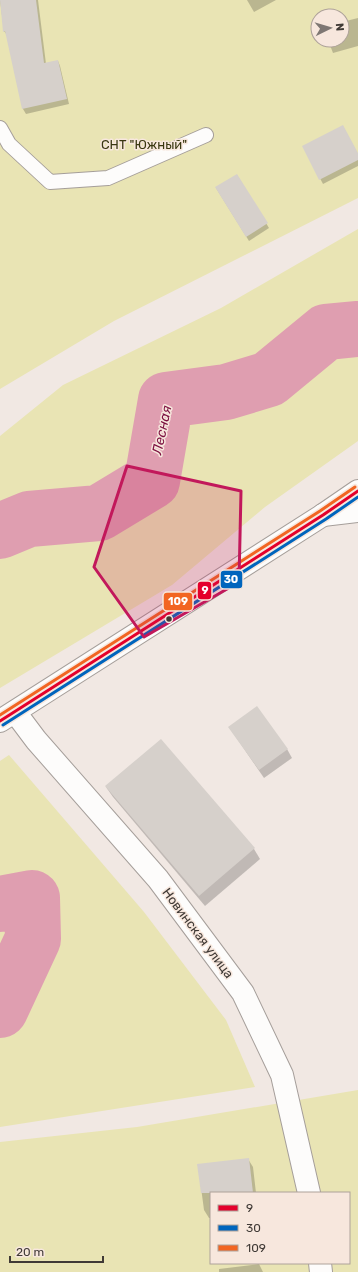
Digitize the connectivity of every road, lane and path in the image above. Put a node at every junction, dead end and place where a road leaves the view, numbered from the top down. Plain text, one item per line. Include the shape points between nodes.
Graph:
1 (0, 128) edge
2 (206, 135) dead end
3 (5, 148) edge
4 (358, 490) edge
5 (358, 511) edge
6 (323, 515) junction
7 (8, 717) edge
8 (309, 1192) edge

1 - 3 lane
2 - 3 lane via 108,178 50,182
4 - 6 street
5 - 6 street
6 - 7 street
7 - 8 street, Новинская улица via 36,740 158,879 243,993 282,1075

